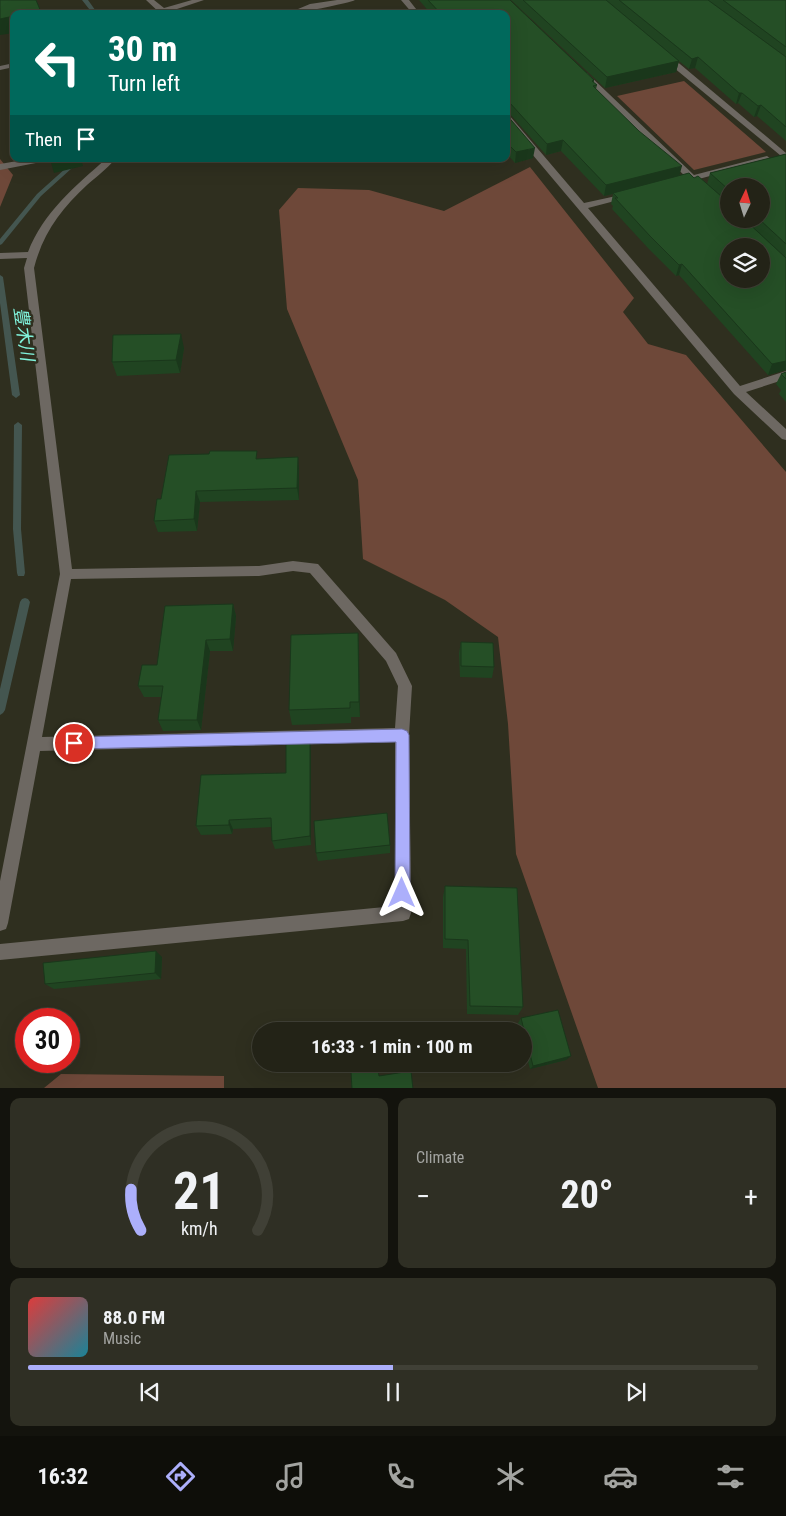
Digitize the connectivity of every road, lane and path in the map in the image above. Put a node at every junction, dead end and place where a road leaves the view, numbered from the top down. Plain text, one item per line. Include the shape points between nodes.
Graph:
1 (150, 0) edge
2 (200, 0) edge
3 (351, 0) edge
4 (405, 0) edge
5 (162, 10) edge
6 (170, 10) edge
7 (301, 10) edge
8 (414, 10) edge
9 (658, 50) edge
10 (576, 68) edge
11 (510, 122) edge
12 (785, 155) edge
13 (26, 162) edge
14 (108, 162) edge
15 (0, 167) edge
16 (692, 178) junction
17 (674, 182) edge
18 (704, 189) edge
19 (638, 192) edge
20 (583, 206) junction
21 (31, 255) junction
22 (0, 256) edge
23 (786, 375) edge
24 (738, 391) junction
25 (786, 436) edge
26 (66, 574) junction
27 (402, 735) junction
28 (35, 744) junction
29 (0, 923) edge
30 (0, 952) edge

1 - 5 street
2 - 6 street
3 - 7 street
4 - 8 street
9 - 12 street
10 - 16 street
11 - 20 street
12 - 16 street
13 - 15 street
14 - 21 street via 57,209
16 - 17 street
16 - 18 street
19 - 20 street
20 - 24 street
21 - 22 street
21 - 26 street via 29,268
23 - 24 street
24 - 25 street
26 - 27 street via 313,568 391,657 405,686
26 - 28 street
27 - 28 street
27 - 30 street via 403,913
28 - 29 street

